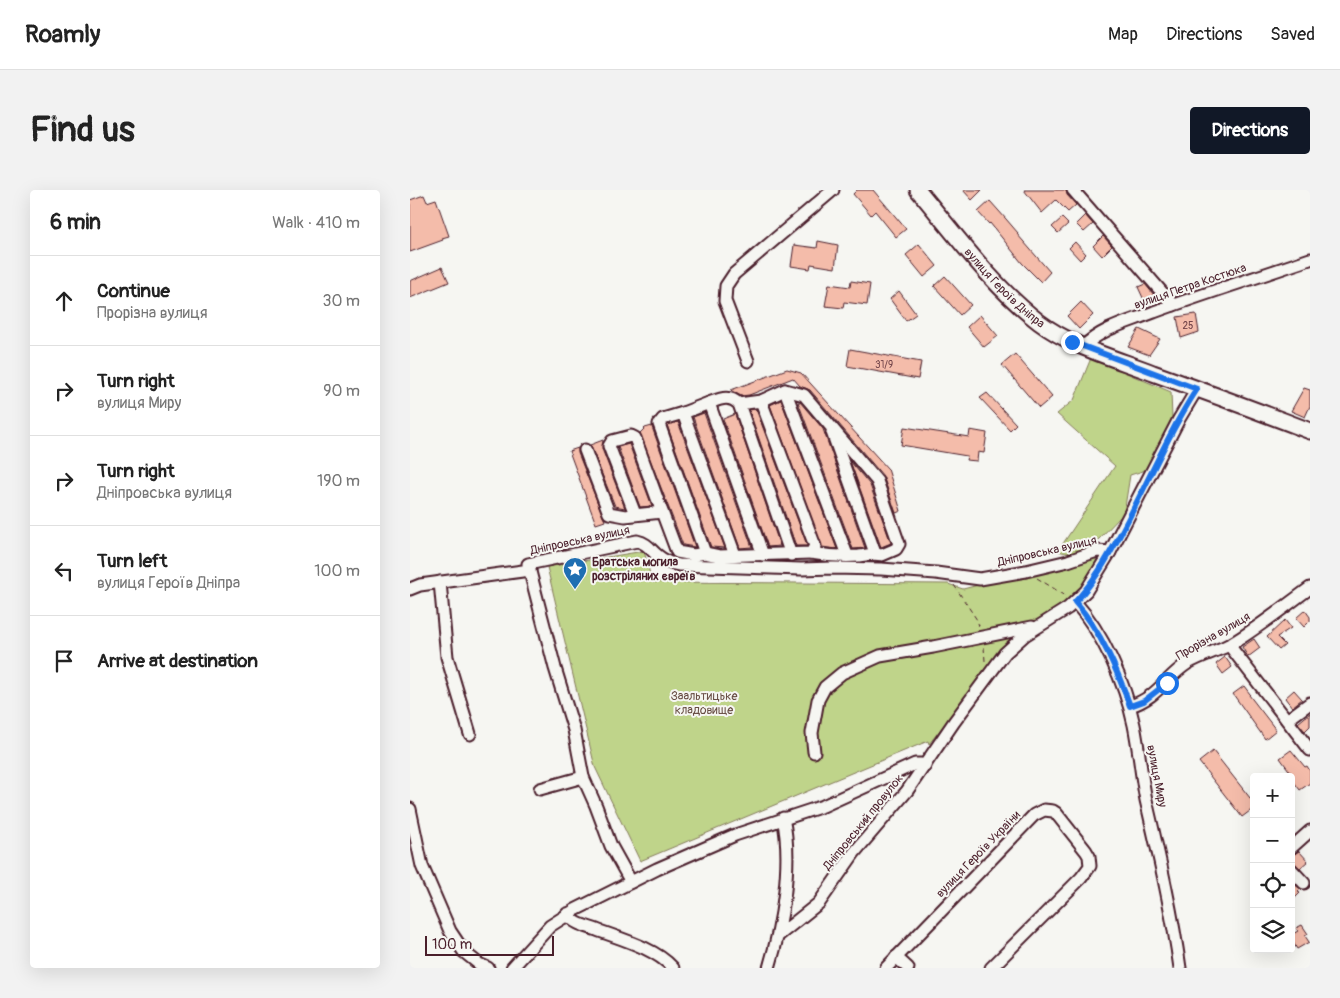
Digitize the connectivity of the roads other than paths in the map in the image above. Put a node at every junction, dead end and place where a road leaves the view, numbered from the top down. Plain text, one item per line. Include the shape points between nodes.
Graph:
1 (833, 190) edge
2 (918, 190) edge
3 (1073, 190) edge
4 (1310, 259) edge
5 (1173, 305) junction
6 (1083, 347) junction
7 (748, 362) dead end
8 (1197, 389) junction
9 (785, 390) junction
10 (761, 401) junction
11 (709, 403) junction
12 (738, 404) junction
13 (683, 413) junction
14 (829, 425) junction
15 (1310, 431) edge
16 (585, 450) dead end
17 (662, 512) junction
18 (635, 514) junction
19 (1110, 552) junction
20 (705, 553) junction
21 (811, 553) junction
22 (875, 553) junction
23 (735, 555) junction
24 (763, 555) junction
25 (794, 555) junction
26 (847, 555) junction
27 (801, 569) junction
28 (530, 570) junction
29 (440, 582) junction
30 (1310, 588) edge
31 (410, 589) edge
32 (1075, 602) junction
33 (1042, 625) junction
34 (1229, 645) junction
35 (1310, 702) edge
36 (1130, 706) junction
37 (1287, 720) junction
38 (470, 734) dead end
39 (1310, 750) edge
40 (814, 752) dead end
41 (924, 766) junction
42 (583, 777) junction
43 (540, 789) dead end
44 (410, 809) edge
45 (783, 818) junction
46 (1310, 831) edge
47 (1295, 844) edge
48 (422, 866) junction
49 (410, 867) edge
50 (1295, 873) edge
51 (631, 882) junction
52 (1304, 883) dead end
53 (567, 914) junction
54 (779, 935) junction
55 (896, 958) junction
56 (488, 968) edge
57 (512, 968) edge
58 (673, 968) edge
59 (769, 968) edge
60 (886, 968) edge
61 (908, 968) edge
62 (991, 968) edge
63 (1180, 968) edge

1 - 7 street via 734,274 726,286 725,301
2 - 6 main road, вулиця Героїв Дніпра via 1002,289 1038,322
3 - 5 street
4 - 5 street, вулиця Петра Костюка
5 - 6 street, вулиця Петра Костюка via 1110,328
6 - 8 main road, вулиця Героїв Дніпра
8 - 15 main road, вулиця Героїв Дніпра
8 - 19 street, Дніпровська вулиця
9 - 10 street
9 - 14 street via 804,395
9 - 26 street
10 - 12 street
10 - 21 street via 815,546
11 - 12 street via 725,397
11 - 13 street
11 - 24 street
12 - 25 street
13 - 20 street via 663,419 659,424
13 - 23 street
14 - 22 street
14 - 22 street via 877,481 899,544 896,549 882,555
16 - 18 street via 609,512 625,516
17 - 18 street
17 - 18 street via 635,438 630,436 612,440 609,446
17 - 20 street via 677,552
19 - 27 street, Дніпровська вулиця via 1097,551 1026,571 980,578 921,571
19 - 32 street, Дніпровська вулиця
20 - 23 street
21 - 25 street
21 - 26 street via 832,557
22 - 26 street
23 - 24 street
24 - 25 street
25 - 27 street
27 - 28 street, Дніпровська вулиця via 679,565 668,562 646,544 637,541 528,564
28 - 29 street
28 - 42 street, Дніпровська вулиця via 574,730
29 - 31 street
29 - 38 street via 447,657
30 - 34 street, Прорізна вулиця
32 - 33 street, Дніпровська вулиця
32 - 36 street, вулиця Миру via 1104,646
33 - 40 street via 880,656 842,673 826,687 818,700 812,733
33 - 41 street, Дніпровська вулиця via 1005,652
34 - 36 street, Прорізна вулиця via 1187,664 1151,697
34 - 37 street
35 - 37 street
36 - 63 street, вулиця Миру
37 - 39 street
41 - 45 street via 917,764 837,800
41 - 54 street, Дніпровський провулок via 854,853 819,903
42 - 43 street
42 - 51 street, Дніпровська вулиця via 611,846
44 - 48 street
45 - 51 street via 735,835
45 - 54 street via 786,853
46 - 47 street
48 - 49 street
48 - 56 street via 456,942 472,959
50 - 52 street
51 - 53 street
53 - 57 street via 543,933
53 - 58 street via 575,922 652,953
54 - 59 street
55 - 60 street, вулиця Героїв України
55 - 61 street
55 - 62 street, вулиця Героїв України via 1034,815 1044,810 1053,811 1086,851 1090,862 1088,869

